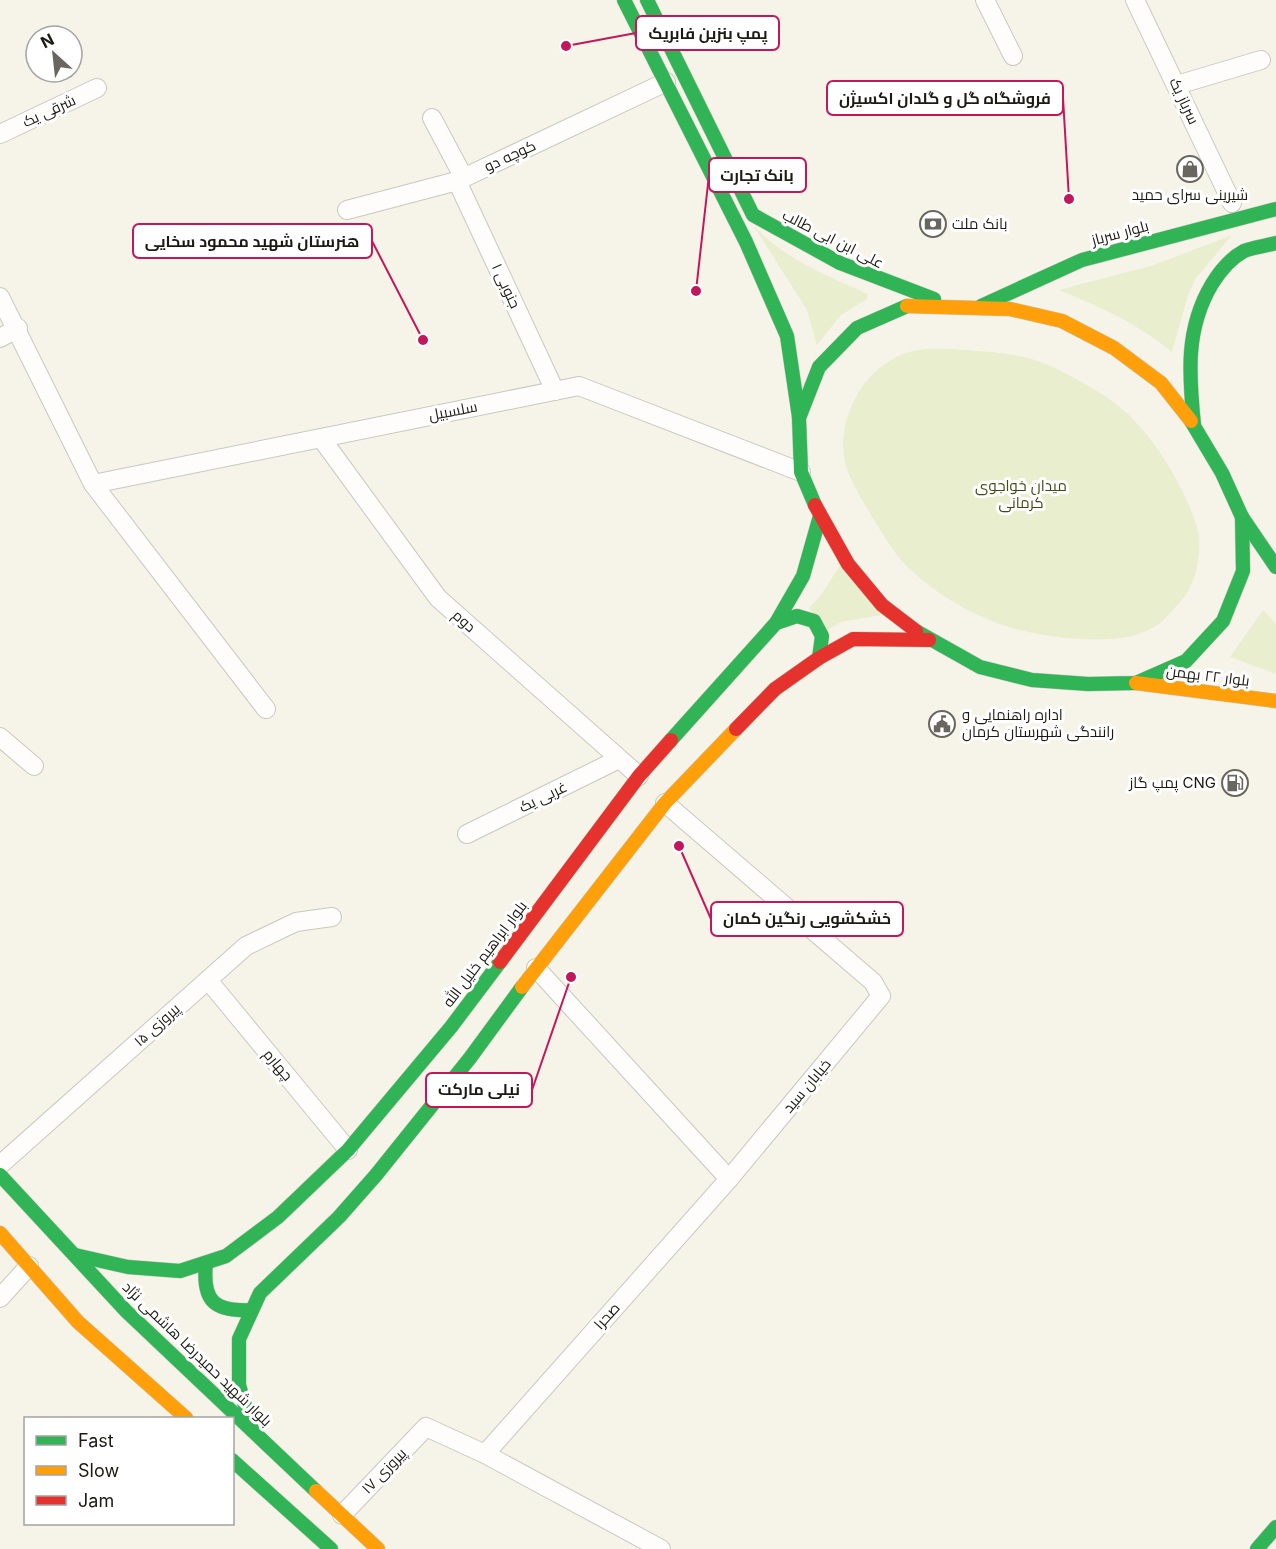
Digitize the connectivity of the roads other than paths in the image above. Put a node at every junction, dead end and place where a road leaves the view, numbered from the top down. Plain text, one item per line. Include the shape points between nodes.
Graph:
1 (624, 0) edge
2 (647, 0) edge
3 (985, 0) edge
4 (1135, 0) edge
5 (1013, 56) dead end
6 (1261, 60) dead end
7 (666, 82) junction
8 (1177, 84) junction
9 (97, 87) dead end
10 (432, 118) dead end
11 (0, 134) edge
12 (461, 179) junction
13 (1232, 203) dead end
14 (1276, 209) edge
15 (347, 210) dead end
16 (1276, 243) edge
17 (0, 297) edge
18 (957, 306) junction
19 (979, 306) junction
20 (18, 328) junction
21 (0, 338) edge
22 (555, 390) junction
23 (799, 418) junction
24 (1194, 424) junction
25 (321, 438) junction
26 (801, 472) junction
27 (93, 484) junction
28 (820, 516) junction
29 (1242, 517) junction
30 (1276, 567) edge
31 (776, 623) junction
32 (929, 640) junction
33 (819, 658) junction
34 (1136, 683) junction
35 (1276, 701) edge
36 (267, 710) dead end
37 (0, 736) edge
38 (619, 759) junction
39 (34, 766) dead end
40 (639, 776) junction
41 (665, 803) junction
42 (467, 834) dead end
43 (332, 917) dead end
44 (536, 968) junction
45 (208, 980) junction
46 (348, 1150) junction
47 (0, 1165) edge
48 (0, 1175) edge
49 (729, 1179) junction
50 (0, 1233) edge
51 (75, 1255) junction
52 (206, 1263) junction
53 (29, 1266) junction
54 (0, 1298) edge
55 (252, 1310) junction
56 (184, 1417) edge
57 (252, 1430) junction
58 (485, 1454) junction
59 (234, 1462) edge
60 (342, 1515) junction
61 (1276, 1527) edge
62 (331, 1549) edge
63 (378, 1549) edge
64 (661, 1549) edge
65 (1257, 1549) edge

1 - 7 main road
2 - 18 main road, علی ابن ابی طالب via 753,215 786,237 870,278
3 - 5 street
4 - 8 street, سرباز یک
6 - 8 street
7 - 12 street, کوچه دو
7 - 23 main road via 746,242 787,336
8 - 13 street, سرباز یک
9 - 11 street, شرقی یک
10 - 12 street, جنوبی ۱
12 - 15 street, کوچه دو
12 - 22 street, جنوبی ۱
14 - 19 main road, بلوار سرباز via 1082,260
16 - 24 main road via 1237,256 1219,273 1194,317 1189,367
17 - 20 street
18 - 19 main road
18 - 23 main road via 907,306 857,328 819,367
19 - 24 main road via 1062,321 1114,348 1161,383
20 - 21 street
20 - 27 street
22 - 25 street, سلسبیل
22 - 26 street, سلسبیل via 579,386
23 - 26 main road
24 - 29 main road
25 - 27 street, سلسبیل
25 - 38 street, دوم via 438,598
26 - 28 main road
27 - 36 street
28 - 31 main road, بلوار ابراهیم خلیل الله via 803,576
28 - 32 main road via 848,564 882,605
29 - 30 main road
29 - 34 main road via 1243,571 1223,621 1186,661
31 - 33 main road via 788,616 801,615 814,621 822,632 824,645
31 - 40 main road, بلوار ابراهیم خلیل الله
32 - 33 main road via 853,639
32 - 34 main road via 980,668 1032,680
33 - 41 main road via 775,689
34 - 35 main road, بلوار ۲۲ بهمن
37 - 39 street
38 - 40 street, دوم
38 - 42 street, غربی یک
40 - 46 main road, بلوار ابراهیم خلیل الله via 451,1028
41 - 44 main road
41 - 49 street, خیابان سید via 873,982 880,996
43 - 45 street, پیروزی ۱۵ via 296,922 246,946
44 - 49 street
44 - 55 main road via 470,1058 375,1175 339,1217 260,1293
45 - 46 street, چهارم
45 - 47 street, پیروزی ۱۵
46 - 52 main road, بلوار ابراهیم خلیل الله via 278,1217 226,1256
48 - 51 main road, بلوار شهید حمیدرضا هاشمی نژاد
49 - 58 street, صحرا
50 - 53 main road
51 - 52 main road, بلوار ابراهیم خلیل الله via 180,1271
51 - 57 main road, بلوار شهید حمیدرضا هاشمی نژاد via 126,1311
52 - 55 main road via 203,1283 212,1302 231,1312
53 - 54 street
53 - 56 main road via 78,1322
55 - 57 main road via 239,1339 239,1385
57 - 60 main road, بلوار شهید حمیدرضا هاشمی نژاد
58 - 60 street, پیروزی ۱۷ via 426,1427
58 - 64 street
59 - 62 main road
60 - 63 main road, بلوار شهید حمیدرضا هاشمی نژاد
61 - 65 main road

